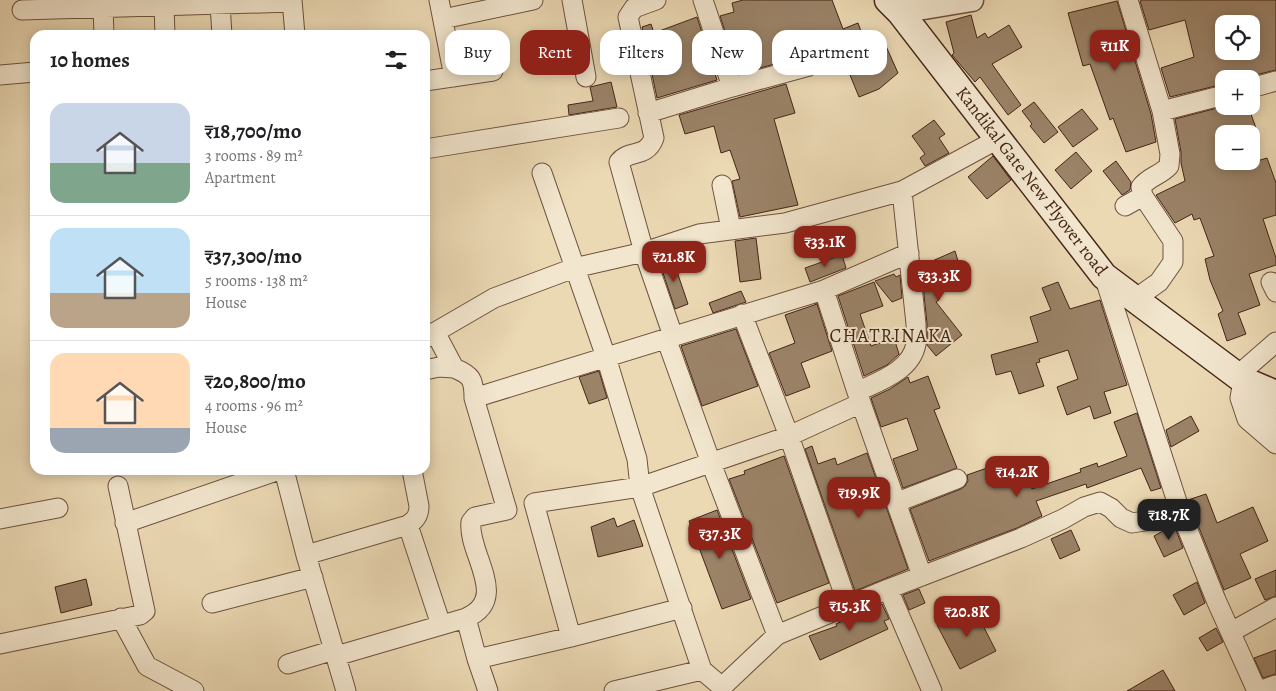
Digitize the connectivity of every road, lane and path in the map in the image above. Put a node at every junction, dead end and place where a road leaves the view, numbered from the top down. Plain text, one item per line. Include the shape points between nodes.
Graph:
1 (439, 0) edge
2 (533, 0) edge
3 (572, 0) edge
4 (656, 0) edge
5 (703, 0) edge
6 (972, 0) edge
7 (1128, 0) edge
8 (292, 1) edge
9 (220, 4) junction
10 (497, 4) edge
11 (164, 5) junction
12 (894, 6) edge
13 (103, 8) junction
14 (22, 10) dead end
15 (443, 19) junction
16 (104, 30) edge
17 (165, 30) edge
18 (222, 30) edge
19 (294, 30) edge
20 (30, 72) edge
21 (0, 75) edge
22 (467, 75) edge
23 (774, 75) edge
24 (454, 77) junction
25 (586, 77) dead end
26 (430, 80) edge
27 (1276, 81) edge
28 (1260, 85) edge
29 (732, 86) junction
30 (1215, 97) edge
31 (1162, 111) junction
32 (648, 113) junction
33 (619, 118) dead end
34 (998, 138) junction
35 (430, 148) edge
36 (542, 173) dead end
37 (722, 185) dead end
38 (902, 191) junction
39 (1143, 196) junction
40 (1125, 206) dead end
41 (732, 229) junction
42 (644, 252) junction
43 (909, 254) junction
44 (574, 268) junction
45 (1104, 276) junction
46 (824, 290) junction
47 (1135, 299) junction
48 (742, 314) junction
49 (430, 335) edge
50 (670, 337) junction
51 (1276, 342) edge
52 (606, 357) junction
53 (454, 368) junction
54 (430, 369) edge
55 (1240, 378) junction
56 (474, 398) junction
57 (859, 398) junction
58 (1273, 410) edge
59 (789, 436) junction
60 (1276, 444) edge
61 (711, 463) junction
62 (264, 475) edge
63 (285, 475) edge
64 (413, 475) edge
65 (957, 479) dead end
66 (118, 486) dead end
67 (640, 487) junction
68 (897, 502) junction
69 (534, 503) junction
70 (58, 508) dead end
71 (1179, 508) junction
72 (506, 510) junction
73 (0, 519) edge
74 (125, 523) junction
75 (408, 525) junction
76 (306, 555) junction
77 (922, 576) junction
78 (313, 578) junction
79 (888, 589) junction
80 (212, 603) dead end
81 (848, 605) junction
82 (1276, 607) edge
83 (682, 608) junction
84 (122, 618) junction
85 (466, 618) junction
86 (441, 625) junction
87 (1231, 632) junction
88 (777, 635) junction
89 (571, 637) junction
90 (0, 644) edge
91 (335, 653) junction
92 (477, 659) junction
93 (288, 664) dead end
94 (702, 670) junction
95 (1276, 685) edge
96 (720, 690) edge
97 (194, 691) edge
98 (346, 691) edge
99 (488, 691) edge
100 (614, 691) edge
101 (932, 691) edge
102 (1258, 691) edge

1 - 15 street
2 - 10 street
3 - 25 street
4 - 32 street via 634,8 628,17
5 - 29 street
6 - 12 street
7 - 31 street
8 - 9 street
8 - 19 street
9 - 11 street
9 - 18 street
10 - 15 street
11 - 13 street
11 - 17 street
12 - 34 main road, Kandikal Gate New Flyover road
13 - 14 street
13 - 16 street
15 - 24 street
20 - 21 street
22 - 24 street
23 - 29 street
24 - 26 street
27 - 28 street
29 - 32 street
30 - 31 street
31 - 39 street via 1170,166 1145,181 1141,187
32 - 42 street via 654,138 651,146 619,162
33 - 35 street
34 - 38 street
34 - 45 main road, Kandikal Gate New Flyover road
36 - 44 street
37 - 41 street
38 - 41 street via 785,223
38 - 43 street
39 - 40 street
39 - 47 street via 1174,242 1173,262 1160,282
41 - 42 street via 699,234
42 - 44 street
42 - 50 street
43 - 46 street
43 - 57 street via 916,344 898,372
44 - 49 street via 494,298
44 - 52 street
45 - 47 main road, Kandikal Gate New Flyover road
45 - 71 street
46 - 48 street
46 - 57 street
47 - 55 main road, Kandikal Gate New Flyover road
48 - 50 street
48 - 59 street
49 - 53 street
50 - 52 street
50 - 61 street
51 - 55 street
52 - 56 street
52 - 67 street via 637,459
53 - 54 street
53 - 56 street via 471,378 475,385
55 - 58 main road, Kandikal Gate New Flyover road
55 - 60 street via 1240,398 1247,419
56 - 72 street
57 - 59 street
57 - 68 street
59 - 61 street
59 - 81 street
61 - 67 street
61 - 88 street
62 - 74 street
63 - 76 street
64 - 75 street via 419,512 416,520
65 - 68 street
66 - 74 street
67 - 69 street
67 - 83 street
68 - 77 street
69 - 72 street
69 - 89 street
70 - 73 street
71 - 77 street via 1151,520 1132,523 1100,502 1020,538
71 - 87 street
72 - 85 street via 475,517 471,522 486,581 486,600 476,614
74 - 84 street via 145,611
75 - 76 street
75 - 86 street
76 - 78 street
77 - 79 street
78 - 80 street
78 - 91 street
79 - 81 street
79 - 101 street
81 - 88 street
82 - 87 street
83 - 89 street
83 - 94 street
84 - 90 street
84 - 97 street via 147,666
85 - 86 street
85 - 92 street
86 - 91 street
87 - 102 street
88 - 96 street
89 - 92 street
91 - 93 street
91 - 98 street
92 - 99 street
94 - 96 street
94 - 100 street
95 - 102 street

